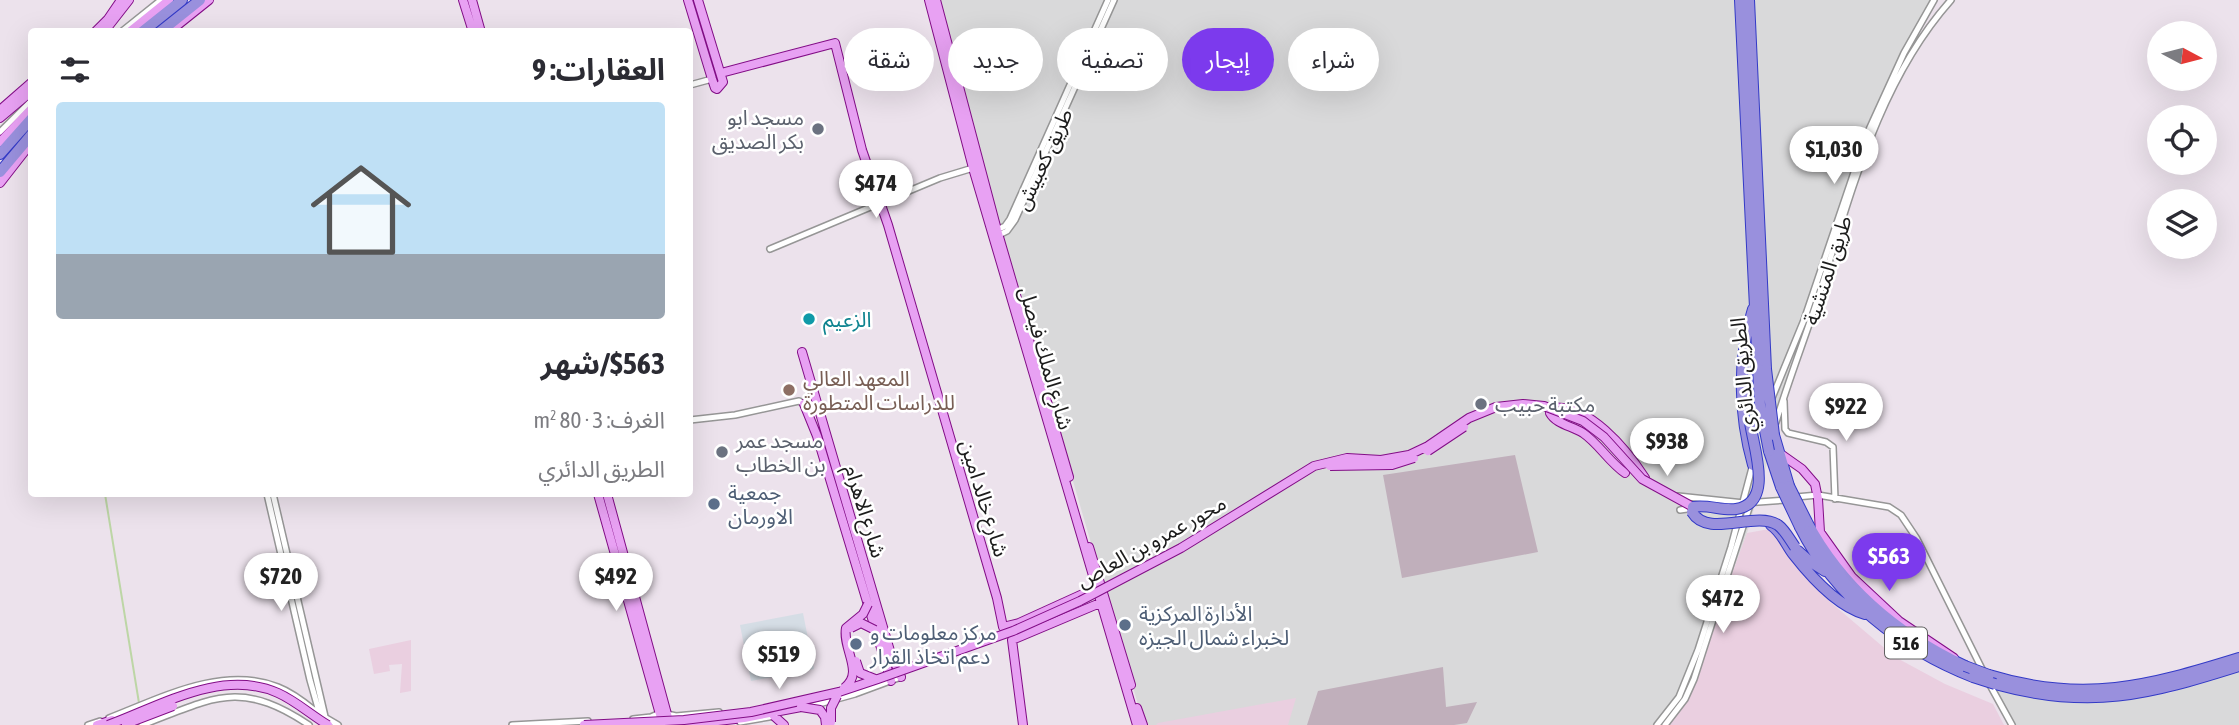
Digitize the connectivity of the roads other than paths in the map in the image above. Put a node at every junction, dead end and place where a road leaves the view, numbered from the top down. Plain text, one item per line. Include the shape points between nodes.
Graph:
1 (121, 0) edge
2 (129, 0) edge
3 (161, 0) edge
4 (169, 0) edge
5 (182, 0) edge
6 (200, 0) edge
7 (209, 0) edge
8 (465, 0) edge
9 (688, 0) edge
10 (698, 0) edge
11 (1108, 0) edge
12 (1114, 0) edge
13 (1740, 0) edge
14 (1749, 0) edge
15 (1934, 0) edge
16 (1951, 0) edge
17 (933, 2) edge
18 (98, 28) edge
19 (107, 28) edge
20 (126, 28) edge
21 (134, 28) edge
22 (147, 28) edge
23 (164, 28) edge
24 (173, 28) edge
25 (474, 28) edge
26 (708, 30) junction
27 (698, 34) junction
28 (1746, 44) junction
29 (722, 78) junction
30 (713, 84) junction
31 (693, 85) edge
32 (28, 86) edge
33 (28, 94) edge
34 (28, 104) edge
35 (0, 110) edge
36 (28, 112) edge
37 (0, 118) edge
38 (28, 122) edge
39 (0, 132) edge
40 (28, 139) edge
41 (0, 142) edge
42 (28, 147) edge
43 (0, 154) edge
44 (973, 168) junction
45 (0, 172) edge
46 (0, 183) edge
47 (1027, 188) junction
48 (881, 204) junction
49 (998, 232) junction
50 (770, 249) dead end
51 (1758, 297) junction
52 (802, 352) dead end
53 (1760, 367) junction
54 (1775, 391) junction
55 (1784, 395) junction
56 (804, 404) joint
57 (1550, 410) junction
58 (693, 420) edge
59 (826, 451) junction
60 (1773, 451) junction
61 (829, 463) junction
62 (1753, 465) junction
63 (1625, 473) dead end
64 (1644, 478) joint
65 (1818, 495) junction
66 (1679, 496) junction
67 (268, 497) edge
68 (274, 497) edge
69 (599, 497) edge
70 (608, 497) edge
71 (1835, 499) junction
72 (1747, 503) junction
73 (1692, 509) junction
74 (1679, 510) dead end
75 (1803, 525) junction
76 (1740, 526) junction
77 (621, 544) junction
78 (1086, 547) junction
79 (614, 553) junction
80 (626, 564) junction
81 (619, 572) junction
82 (1829, 573) junction
83 (1846, 583) junction
84 (1096, 588) junction
85 (1076, 597) junction
86 (1100, 603) junction
87 (867, 604) junction
88 (1083, 609) junction
89 (1869, 615) junction
90 (875, 630) junction
91 (2239, 658) edge
92 (1961, 665) junction
93 (310, 666) junction
94 (2239, 666) edge
95 (2202, 673) junction
96 (889, 677) junction
97 (901, 677) joint
98 (878, 679) junction
99 (1992, 679) junction
100 (838, 694) junction
101 (1682, 698) junction
102 (801, 706) junction
103 (317, 710) junction
104 (791, 711) junction
105 (659, 715) junction
106 (676, 716) junction
107 (774, 716) junction
108 (121, 723) edge
109 (1023, 723) edge
110 (328, 724) edge
111 (88, 725) edge
112 (97, 725) edge
113 (108, 725) edge
114 (142, 725) edge
115 (309, 725) edge
116 (512, 725) edge
117 (584, 725) edge
118 (655, 725) edge
119 (663, 725) edge
120 (670, 725) edge
121 (676, 725) edge
122 (683, 725) edge
123 (713, 725) edge
124 (784, 725) edge
125 (790, 725) edge
126 (828, 725) edge
127 (1137, 725) edge
128 (1143, 725) edge
129 (1657, 725) edge
130 (1664, 725) edge
131 (2012, 725) edge

1 - 18 main road
2 - 19 main road
3 - 20 street
4 - 21 main road
5 - 22 highway
6 - 23 highway
7 - 24 main road
8 - 25 main road
9 - 27 main road
10 - 26 main road
11 - 47 street, طريق كعبيش
12 - 47 street, طريق كعبيش
13 - 28 highway, الطريق الدائري / 516
14 - 28 highway, الطريق الدائري / 516
15 - 54 street, طريق المنشية via 1867,134
16 - 55 street, طريق المنشية via 1921,40 1875,127
17 - 44 main road, شارع الملك فيصل
17 - 49 main road, شارع الملك فيصل
26 - 27 main road
26 - 29 main road
27 - 30 main road
28 - 51 highway, الطريق الدائري / 516
29 - 30 main road via 720,88
29 - 48 main road, شارع خالد امين via 835,43
30 - 31 street
32 - 35 main road
33 - 37 main road
34 - 39 street
36 - 41 main road
38 - 43 highway
40 - 45 highway
42 - 46 main road
44 - 48 street
44 - 78 main road, شارع الملك فيصل
47 - 49 street, طريق كعبيش via 1013,224
48 - 50 street
48 - 85 main road, شارع خالد امين via 1007,628
49 - 78 main road, شارع الملك فيصل
51 - 53 highway, الطريق الدائري / 516
51 - 62 highway via 1742,365
52 - 59 main road, شارع الاهرام
53 - 60 highway, الطريق الدائري / 516, bridge
53 - 60 highway, الطريق الدائري / 516, bridge via 1762,417
53 - 73 highway, bridge via 1748,390 1760,480 1755,497 1740,508
54 - 55 street
54 - 62 street, طريق المنشية
55 - 71 street via 1785,429 1791,435 1832,446
55 - 72 street, طريق المنشية
56 - 58 street via 799,401
56 - 59 main road, شارع الاهرام
57 - 63 main road via 1556,420 1591,439
57 - 64 main road, bridge via 1564,408 1589,418 1610,435
57 - 73 main road, محور عمرو بن العاص, bridge via 1588,430 1640,482
57 - 98 main road, محور عمرو بن العاص, bridge via 1523,404 1496,407 1409,455 1381,460 1347,458 1314,466 1181,548 1080,601 1013,631
57 - 100 main road, محور عمرو بن العاص, bridge via 1498,411 1407,461 1315,471 1183,552 1069,610 1003,640
59 - 61 main road, شارع الاهرام
60 - 65 main road via 1806,472
60 - 75 highway, الطريق الدائري / 516, bridge
61 - 87 main road, شارع الاهرام
61 - 97 main road, شارع الاهرام
62 - 72 street, طريق المنشية
64 - 66 street
65 - 71 street
65 - 72 street
65 - 83 main road via 1820,532
66 - 72 street
66 - 74 street via 1688,504 1687,509
67 - 93 street
68 - 93 street
69 - 79 main road
70 - 77 main road
71 - 131 street via 1889,507 1901,514
72 - 76 street, طريق المنشية
73 - 82 highway, bridge via 1697,519 1706,522 1772,522 1808,561
75 - 82 highway, الطريق الدائري / 516 via 1810,546
75 - 83 highway, الطريق الدائري / 516
76 - 89 highway via 1762,523 1773,527 1800,563 1835,597
76 - 101 street, طريق المنشية via 1697,671
77 - 79 main road
77 - 80 main road
78 - 84 main road, شارع الملك فيصل
78 - 128 main road, شارع الملك فيصل
79 - 81 main road
80 - 81 main road via 621,562
80 - 105 main road
81 - 105 main road
82 - 83 highway, الطريق الدائري / 516
83 - 89 highway, الطريق الدائري / 516
83 - 92 main road
83 - 92 highway, الطريق الدائري / 516 via 1898,628
84 - 85 main road
84 - 86 main road, شارع الملك فيصل
85 - 88 main road via 1085,602
86 - 88 main road
86 - 127 main road, شارع الملك فيصل
87 - 90 main road, شارع الاهرام
87 - 100 main road, bridge via 846,628 854,675
88 - 109 main road via 1012,640
89 - 99 highway, الطريق الدائري / 516, bridge via 1923,653 1973,677
90 - 96 main road, شارع الاهرام
90 - 98 main road, bridge via 858,623 849,636 860,673
91 - 95 highway, الطريق الدائري / 516
92 - 99 highway, الطريق الدائري / 516, bridge
93 - 103 street
93 - 110 street
94 - 95 highway, الطريق الدائري / 516
95 - 99 highway, الطريق الدائري / 516 via 2134,695 2041,695
96 - 97 street
96 - 104 street via 855,694
96 - 106 street via 755,708
98 - 100 main road, محور عمرو بن العاص, bridge
100 - 102 main road, محور عمرو بن العاص, bridge
100 - 117 main road, محور عمرو بن العاص, bridge via 732,715
100 - 126 main road, bridge
101 - 129 street, طريق المنشية
101 - 130 street, طريق المنشية
102 - 122 main road, محور عمرو بن العاص, bridge
102 - 126 main road, bridge via 820,710
103 - 110 street
103 - 111 street via 269,684 225,680
103 - 115 street via 317,720
104 - 107 street
104 - 125 main road
105 - 106 street
105 - 116 street
105 - 118 street
105 - 119 main road
105 - 120 main road
106 - 121 street
107 - 123 street
107 - 124 main road
108 - 110 main road, bridge via 202,695 236,689 260,692
108 - 112 main road via 113,720
108 - 113 main road, bridge
114 - 115 street via 229,696 282,708

